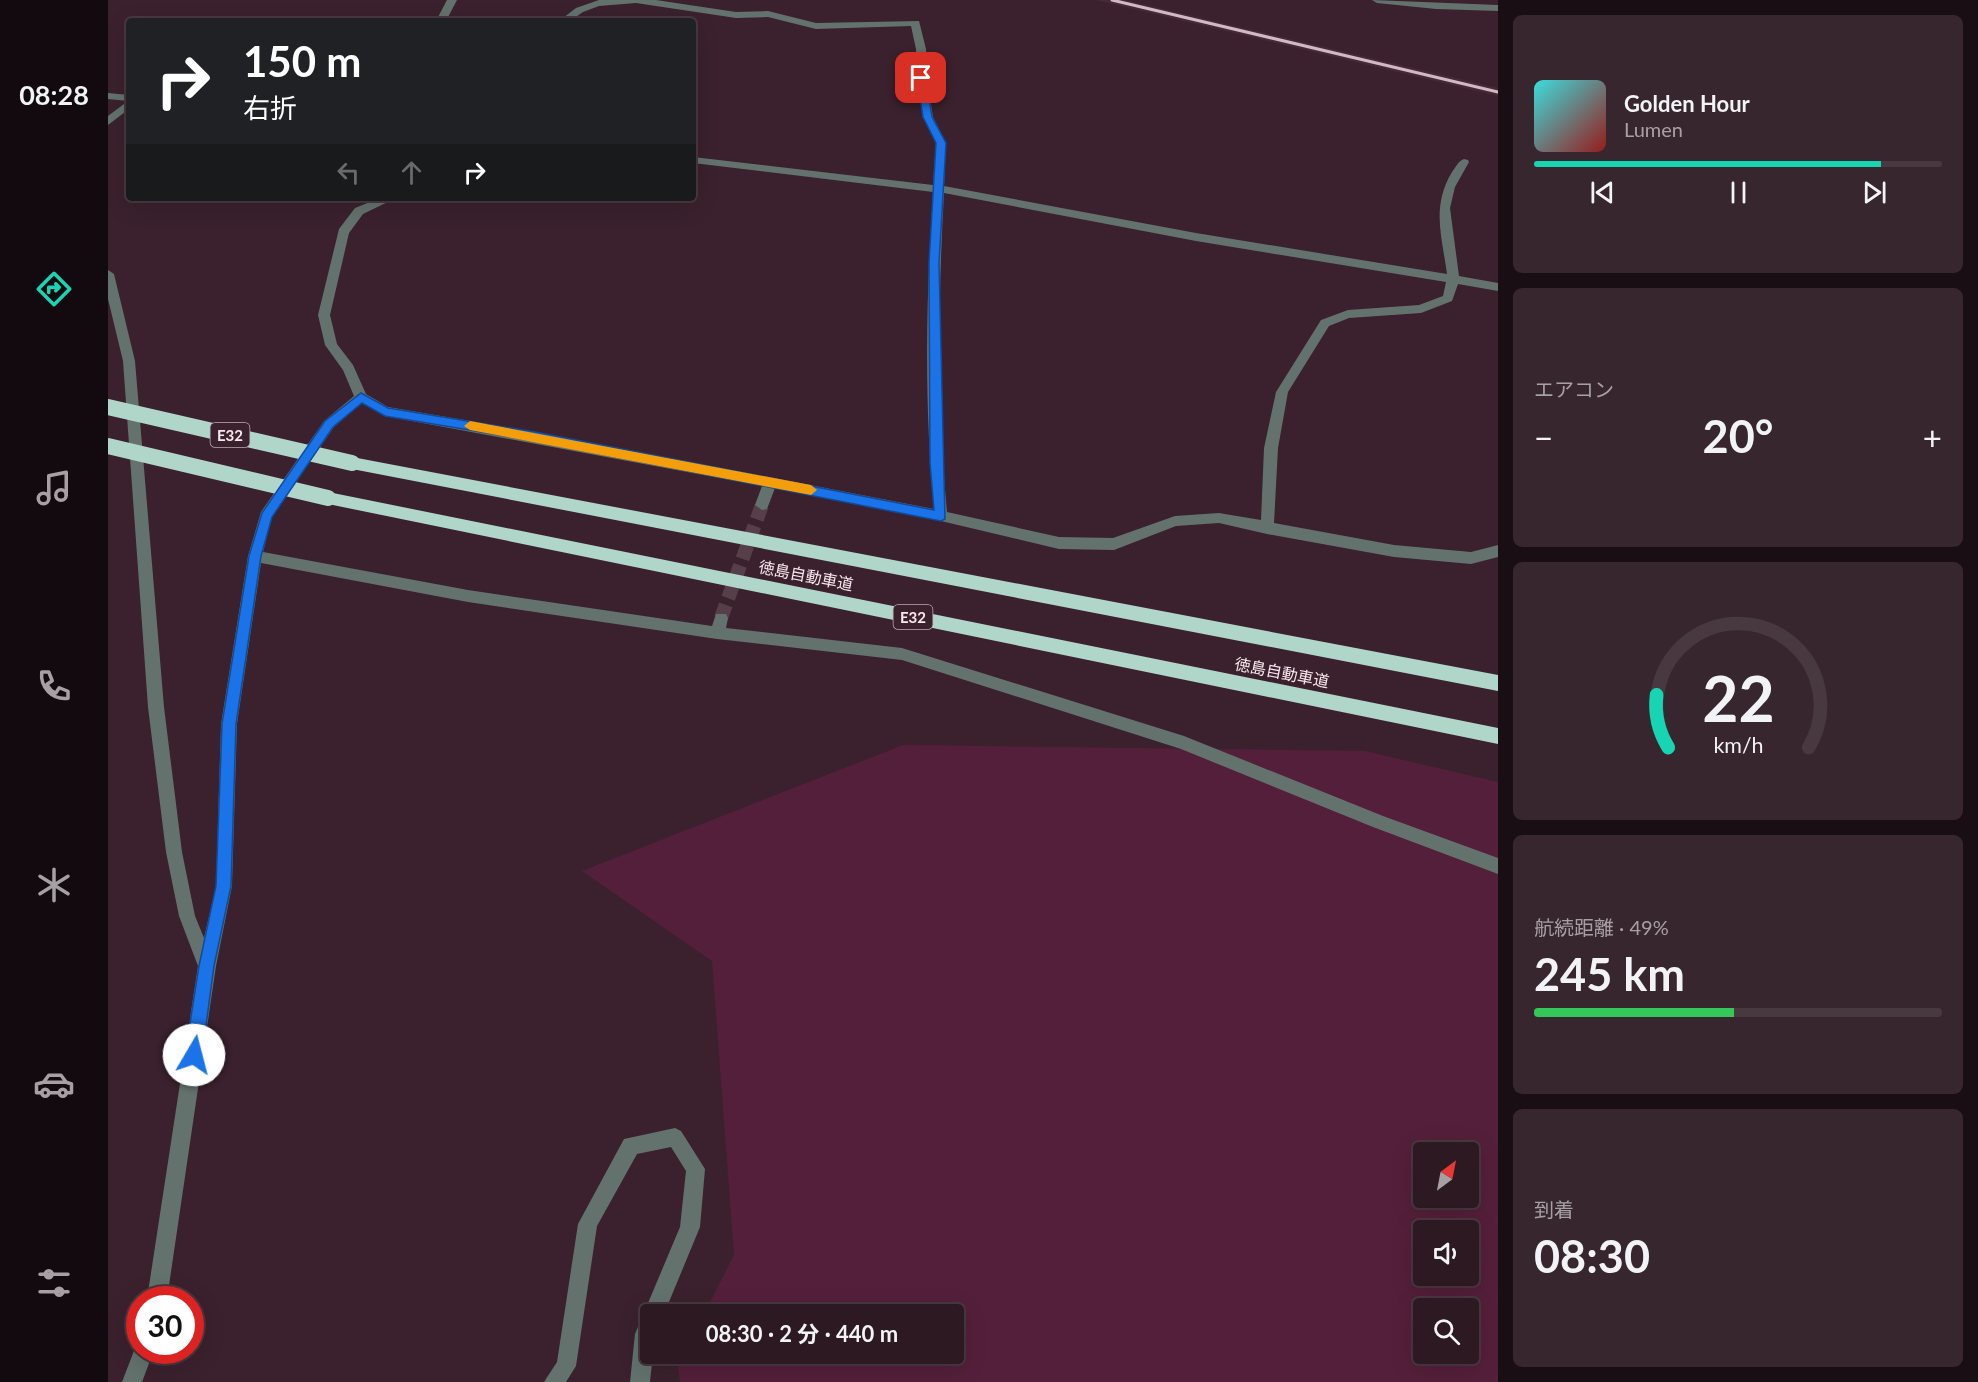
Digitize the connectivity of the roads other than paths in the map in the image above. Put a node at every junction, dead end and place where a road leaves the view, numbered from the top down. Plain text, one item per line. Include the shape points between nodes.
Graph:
1 (452, 0) edge
2 (636, 0) edge
3 (1377, 0) edge
4 (1498, 8) edge
5 (443, 18) edge
6 (567, 18) edge
7 (108, 96) edge
8 (126, 98) edge
9 (126, 107) edge
10 (108, 122) edge
11 (696, 160) edge
12 (1464, 162) dead end
13 (939, 190) junction
14 (383, 201) edge
15 (108, 274) edge
16 (1453, 279) junction
17 (1498, 286) edge
18 (361, 397) junction
19 (108, 407) edge
20 (108, 446) edge
21 (770, 482) junction
22 (762, 505) tunnel mouth
23 (941, 516) junction
24 (1267, 529) junction
25 (1498, 551) edge
26 (255, 556) junction
27 (1498, 683) edge
28 (1498, 736) edge
29 (1498, 866) edge
30 (207, 966) junction
31 (159, 1286) edge
32 (658, 1304) edge
33 (139, 1364) edge
34 (642, 1364) edge
35 (132, 1382) edge
36 (554, 1382) edge
37 (640, 1382) edge

1 - 5 street
2 - 6 street via 605,0 575,10
2 - 13 street via 717,13 768,14 816,26 915,23 927,117 941,143
3 - 4 street
7 - 8 street
9 - 10 street
11 - 13 street
12 - 16 street via 1449,187 1444,208
13 - 16 street
13 - 23 street via 934,263 936,463
14 - 18 street via 359,211 343,232 324,315 331,345 349,368
15 - 30 street via 129,361 156,707 174,852 187,916
16 - 17 street
16 - 24 street via 1448,297 1421,309 1348,314 1325,323 1282,392 1271,448
18 - 21 street via 385,411
18 - 26 street via 329,424 266,516
19 - 27 highway, 徳島自動車道 / E32, bridge via 352,463
20 - 28 highway, 徳島自動車道 / E32, bridge via 328,498
21 - 22 street
21 - 23 street
23 - 24 street via 1059,543 1114,544 1175,521 1219,518
24 - 25 street via 1394,551 1471,558
26 - 29 street via 468,596 719,626 902,654 1184,743
26 - 30 street via 229,724 224,886
30 - 31 street
32 - 36 street via 690,1227 696,1169 675,1137 631,1146 588,1224 566,1366
33 - 35 street
34 - 37 street

